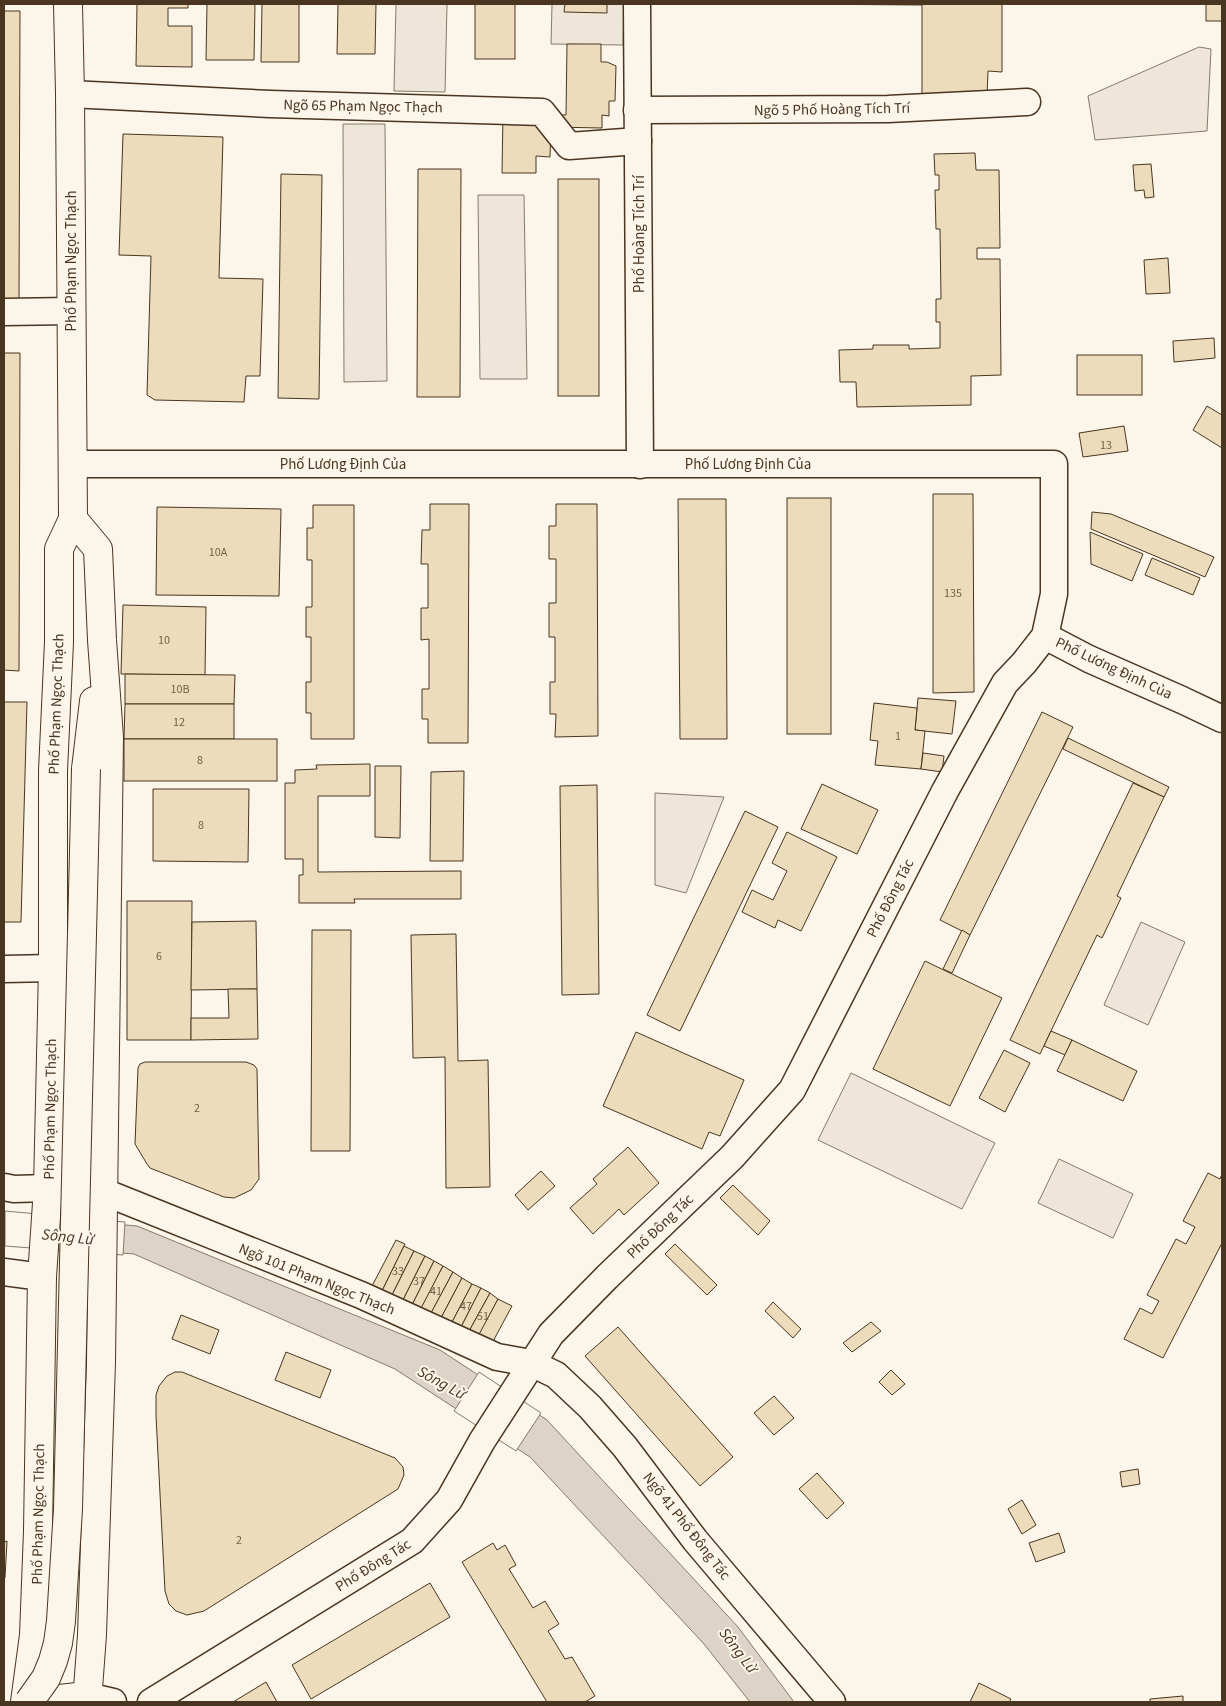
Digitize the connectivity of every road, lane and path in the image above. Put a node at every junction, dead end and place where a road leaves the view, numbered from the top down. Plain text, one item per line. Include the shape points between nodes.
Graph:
1 (68, 4) edge
2 (637, 4) edge
3 (70, 94) junction
4 (1027, 102) dead end
5 (637, 110) junction
6 (638, 140) junction
7 (71, 311) junction
8 (4, 312) edge
9 (73, 464) junction
10 (640, 465) junction
11 (73, 518) junction
12 (1045, 636) junction
13 (102, 640) junction
14 (59, 642) junction
15 (1222, 719) edge
16 (86, 769) junction
17 (53, 968) junction
18 (4, 969) edge
19 (4, 1187) edge
20 (48, 1188) junction
21 (103, 1199) junction
22 (4, 1272) edge
23 (42, 1277) junction
24 (524, 1373) junction
25 (96, 1530) junction
26 (38, 1531) junction
27 (87, 1699) edge
28 (25, 1702) edge
29 (30, 1702) edge
30 (113, 1702) edge
31 (151, 1702) edge
32 (832, 1702) edge

1 - 3 main road, Phố Phạm Ngọc Thạch
2 - 5 street, Phố Hoàng Tích Trí
3 - 6 street, Ngõ 65 Phạm Ngọc Thạch via 542,112 569,146
3 - 7 main road, Phố Phạm Ngọc Thạch
4 - 5 street, Ngõ 5 Phố Hoàng Tích Trí via 888,109
5 - 6 street, Phố Hoàng Tích Trí
6 - 10 street, Phố Hoàng Tích Trí
7 - 8 street
7 - 9 main road, Phố Phạm Ngọc Thạch
9 - 10 street, Phố Lương Định Của
9 - 11 main road, Phố Phạm Ngọc Thạch
10 - 12 street, Phố Lương Định Của via 1054,464 1054,594
11 - 13 main road via 98,549
11 - 14 main road, Phố Phạm Ngọc Thạch via 59,549
12 - 15 street, Phố Lương Định Của
12 - 24 street, Phố Đông Tác via 1005,683 945,791 792,1090 732,1157 550,1334
13 - 16 main road
13 - 21 main road via 109,737
14 - 16 main road
14 - 17 main road, Phố Phạm Ngọc Thạch via 53,771
16 - 29 main road, bridge via 68,1510 58,1643 46,1678
17 - 18 street
17 - 20 main road, Phố Phạm Ngọc Thạch
19 - 20 street
20 - 23 main road, Phố Phạm Ngọc Thạch
21 - 24 street, Ngõ 101 Phạm Ngọc Thạch via 361,1295 497,1357
21 - 25 main road
22 - 23 street
23 - 26 main road, Phố Phạm Ngọc Thạch
24 - 31 street, Phố Đông Tác via 449,1500 412,1541
24 - 32 street, Ngõ 41 Phố Đông Tác via 556,1375 590,1406 695,1540
25 - 26 main road
25 - 27 main road
26 - 28 main road, Phố Phạm Ngọc Thạch via 34,1635
27 - 29 main road
27 - 30 street

